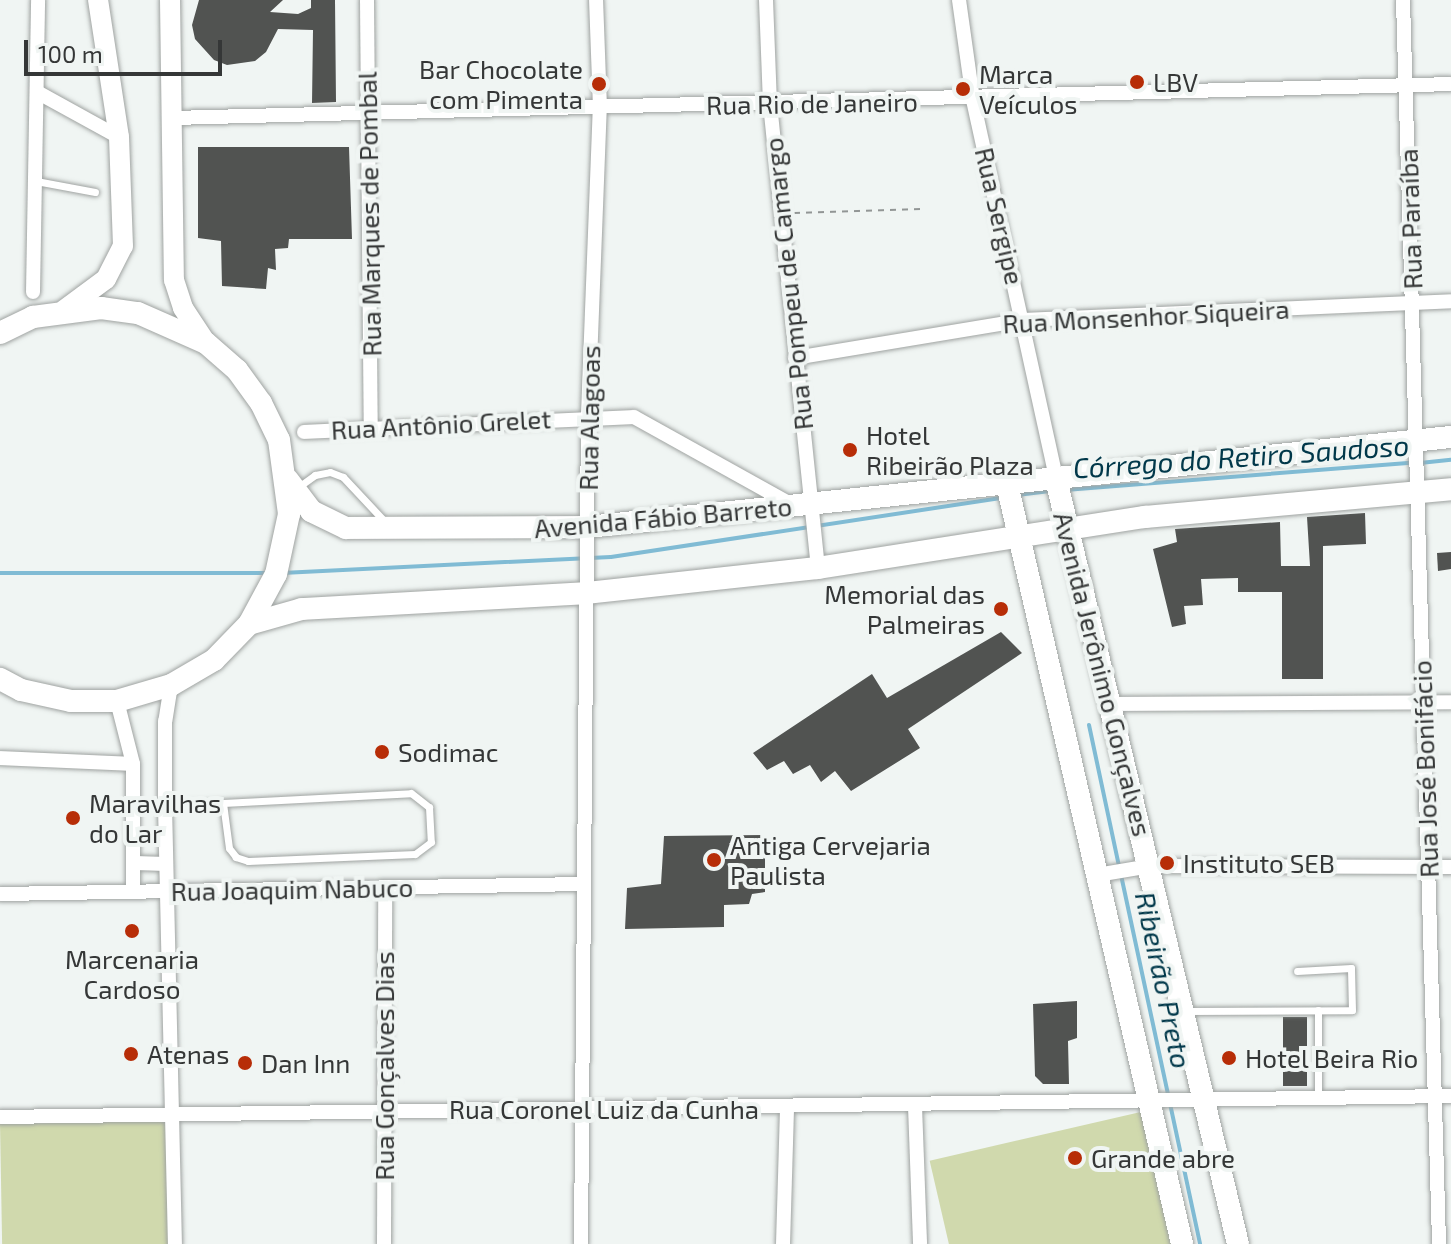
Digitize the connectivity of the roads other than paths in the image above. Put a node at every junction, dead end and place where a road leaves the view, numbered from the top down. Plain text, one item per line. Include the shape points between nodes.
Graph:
1 (38, 0) edge
2 (98, 0) edge
3 (170, 0) edge
4 (367, 0) edge
5 (596, 0) edge
6 (766, 0) edge
7 (959, 0) edge
8 (1403, 0) edge
9 (1451, 84) edge
10 (1406, 85) junction
11 (37, 92) junction
12 (973, 100) junction
13 (770, 104) junction
14 (600, 108) junction
15 (366, 116) junction
16 (172, 118) junction
17 (119, 137) junction
18 (36, 181) junction
19 (95, 192) dead end
20 (33, 292) dead end
21 (1451, 301) edge
22 (1412, 302) junction
23 (64, 310) junction
24 (1024, 320) junction
25 (0, 333) edge
26 (206, 343) junction
27 (795, 358) junction
28 (588, 415) junction
29 (371, 427) junction
30 (304, 432) dead end
31 (1451, 437) edge
32 (1413, 446) junction
33 (1057, 484) junction
34 (291, 485) junction
35 (1415, 485) junction
36 (1008, 489) junction
37 (1451, 489) edge
38 (805, 508) junction
39 (1067, 524) junction
40 (391, 530) junction
41 (587, 530) junction
42 (1016, 532) junction
43 (818, 564) junction
44 (587, 585) junction
45 (249, 624) junction
46 (0, 679) edge
47 (171, 685) junction
48 (117, 701) junction
49 (1425, 702) junction
50 (1451, 702) edge
51 (1111, 704) junction
52 (0, 758) edge
53 (133, 764) junction
54 (223, 803) junction
55 (165, 806) junction
56 (135, 863) junction
57 (166, 864) junction
58 (1144, 866) junction
59 (1428, 867) junction
60 (1451, 867) edge
61 (1102, 874) junction
62 (584, 884) junction
63 (385, 888) junction
64 (168, 891) junction
65 (133, 892) junction
66 (0, 894) edge
67 (1297, 971) dead end
68 (1318, 1010) junction
69 (1185, 1012) junction
70 (1434, 1096) junction
71 (1451, 1096) edge
72 (1318, 1100) junction
73 (1202, 1102) junction
74 (1158, 1104) junction
75 (582, 1106) junction
76 (915, 1106) junction
77 (787, 1108) junction
78 (382, 1110) junction
79 (173, 1115) junction
80 (0, 1117) edge
81 (175, 1244) edge
82 (384, 1244) edge
83 (581, 1244) edge
84 (783, 1244) edge
85 (920, 1244) edge
86 (1182, 1244) edge
87 (1238, 1244) edge
88 (1439, 1244) edge

1 - 11 street
2 - 17 main road
3 - 16 main road
4 - 15 street, Rua Marques de Pombal
5 - 14 street, Rua Alagoas
6 - 13 street, Rua Pompeu de Camargo
7 - 12 street, Rua Sergipe
8 - 10 street, Rua Paraíba
9 - 10 street, Rua Rio de Janeiro
10 - 12 street, Rua Rio de Janeiro
10 - 22 street, Rua Paraíba
11 - 17 street
11 - 18 street
12 - 13 street, Rua Rio de Janeiro
12 - 24 street, Rua Sergipe
13 - 14 street, Rua Rio de Janeiro
13 - 27 street, Rua Pompeu de Camargo
14 - 15 street, Rua Rio de Janeiro
14 - 28 street, Rua Alagoas
15 - 16 street, Rua Rio de Janeiro
15 - 29 street, Rua Marques de Pombal
16 - 26 main road via 174,280 183,308
17 - 23 main road via 123,246 106,279
18 - 19 lane
18 - 20 street
21 - 22 street, Rua Monsenhor Siqueira
22 - 24 street, Rua Monsenhor Siqueira
22 - 32 street, Rua Paraíba
23 - 25 main road
23 - 26 main road via 138,313
24 - 27 street, Rua Monsenhor Siqueira
24 - 33 street, Rua Sergipe
26 - 34 main road via 237,370 261,403 279,440
27 - 38 street, Rua Pompeu de Camargo
28 - 29 street, Rua Antônio Grelet
28 - 38 street, Rua Antônio Grelet via 634,417
28 - 41 street, Rua Alagoas
29 - 30 street, Rua Antônio Grelet
31 - 32 main road, Avenida Fábio Barreto
32 - 33 main road, Avenida Fábio Barreto
32 - 35 street, Rua José Bonifácio
33 - 36 main road, Avenida Fábio Barreto
33 - 39 main road, Avenida Jerônimo Gonçalves
34 - 40 main road, Avenida Fábio Barreto via 311,511 332,523
34 - 40 lane via 330,472 343,477 373,503
34 - 45 main road via 284,548 265,600
35 - 37 main road
35 - 39 main road
35 - 49 street, Rua José Bonifácio
36 - 38 main road, Avenida Fábio Barreto
36 - 42 main road, Avenida Jerônimo Gonçalves
38 - 41 main road, Avenida Fábio Barreto
38 - 43 street, Rua Pompeu de Camargo
39 - 42 main road
39 - 51 main road, Avenida Jerônimo Gonçalves
40 - 41 main road, Avenida Fábio Barreto
41 - 44 street, Rua Alagoas
42 - 43 main road
42 - 61 main road, Avenida Jerônimo Gonçalves
43 - 44 main road
44 - 45 main road via 302,609
44 - 62 street, Rua Alagoas
45 - 47 main road via 214,660
46 - 48 main road via 21,690 71,701
47 - 48 main road
47 - 55 street via 165,721
48 - 53 street
49 - 50 street
49 - 51 street
49 - 59 street, Rua José Bonifácio
51 - 58 main road, Avenida Jerônimo Gonçalves
52 - 53 street
53 - 56 street
54 - 54 lane via 411,793 429,807 431,842 415,854 248,861 229,848
54 - 55 lane
55 - 57 street
56 - 57 street
56 - 65 street
57 - 64 street
58 - 59 street
58 - 61 street
58 - 69 main road, Avenida Jerônimo Gonçalves
59 - 60 street
59 - 70 street, Rua José Bonifácio
61 - 74 main road, Avenida Jerônimo Gonçalves
62 - 63 street, Rua Joaquim Nabuco
62 - 75 street, Rua Alagoas
63 - 64 street, Rua Joaquim Nabuco
63 - 78 street, Rua Gonçalves Dias
64 - 65 street, Rua Joaquim Nabuco
64 - 79 street
65 - 66 street, Rua Joaquim Nabuco
67 - 68 lane via 1351,968 1352,1010
68 - 69 lane
68 - 72 lane
69 - 73 main road, Avenida Jerônimo Gonçalves
70 - 71 street, Rua Coronel Luiz da Cunha
70 - 72 street, Rua Coronel Luiz da Cunha
70 - 88 street, Rua José Bonifácio
72 - 73 street, Rua Coronel Luiz da Cunha
73 - 74 street, Rua Coronel Luiz da Cunha
73 - 87 main road, Avenida Jerônimo Gonçalves
74 - 76 street, Rua Coronel Luiz da Cunha
74 - 86 main road, Avenida Jerônimo Gonçalves
75 - 77 street, Rua Coronel Luiz da Cunha
75 - 78 street, Rua Coronel Luiz da Cunha
75 - 83 street, Rua Alagoas
76 - 77 street, Rua Coronel Luiz da Cunha
76 - 85 street
77 - 84 street
78 - 79 street, Rua Coronel Luiz da Cunha
78 - 82 street, Rua Gonçalves Dias
79 - 80 street, Rua Coronel Luiz da Cunha
79 - 81 street

